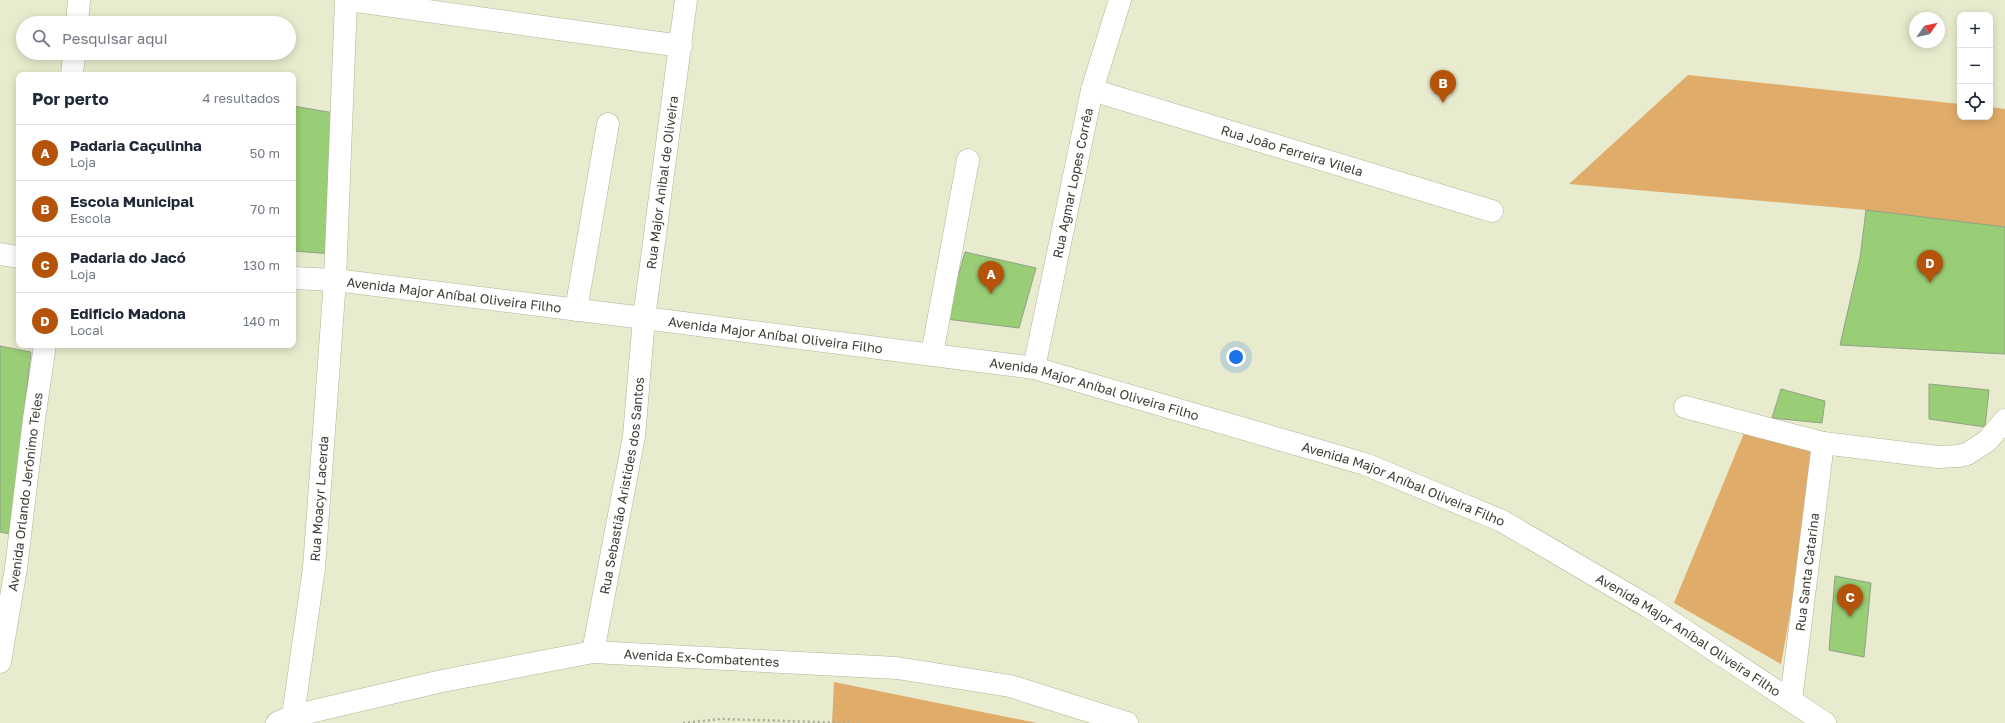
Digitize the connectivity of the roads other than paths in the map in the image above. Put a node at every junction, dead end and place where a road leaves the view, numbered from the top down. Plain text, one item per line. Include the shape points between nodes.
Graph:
1 (79, 0) edge
2 (348, 0) edge
3 (686, 0) edge
4 (1120, 0) edge
5 (78, 16) edge
6 (681, 46) junction
7 (73, 60) edge
8 (72, 72) edge
9 (1092, 90) junction
10 (608, 124) dead end
11 (968, 160) dead end
12 (1492, 211) dead end
13 (0, 254) edge
14 (16, 257) edge
15 (296, 278) edge
16 (334, 280) junction
17 (576, 310) junction
18 (644, 318) junction
19 (45, 348) edge
20 (932, 354) junction
21 (1034, 368) junction
22 (1685, 407) dead end
23 (2005, 420) edge
24 (1823, 443) junction
25 (593, 652) junction
26 (0, 662) edge
27 (1791, 700) junction
28 (285, 720) edge
29 (1127, 723) edge
30 (1825, 723) edge

1 - 5 street
2 - 6 street
2 - 16 street, Rua Moacyr Lacerda
3 - 6 street, Rua Major Anibal de Oliveira
4 - 9 street, Rua Agmar Lopes Corrêa
6 - 18 street, Rua Major Anibal de Oliveira
7 - 8 street
9 - 12 street, Rua João Ferreira Vilela
9 - 21 street, Rua Agmar Lopes Corrêa
10 - 17 street
11 - 20 street
13 - 14 street
15 - 16 street, Avenida Major Aníbal Oliveira Filho
16 - 17 street, Avenida Major Aníbal Oliveira Filho
16 - 28 street, Rua Moacyr Lacerda via 314,568
17 - 18 street, Avenida Major Aníbal Oliveira Filho
18 - 20 street, Avenida Major Aníbal Oliveira Filho
18 - 25 street, Rua Sebastião Aristides dos Santos via 634,436
19 - 26 street, Avenida Orlando Jerônimo Teles via 16,568
20 - 21 street, Avenida Major Aníbal Oliveira Filho
21 - 27 street, Avenida Major Aníbal Oliveira Filho via 1365,464 1502,521 1649,607
22 - 24 street
23 - 24 street via 1987,441 1967,454 1959,456 1938,457
24 - 27 street, Rua Santa Catarina
25 - 28 street, Avenida Ex-Combatentes via 442,681
25 - 29 street, Avenida Ex-Combatentes via 897,668 1010,686
27 - 30 street, Avenida Major Aníbal Oliveira Filho

